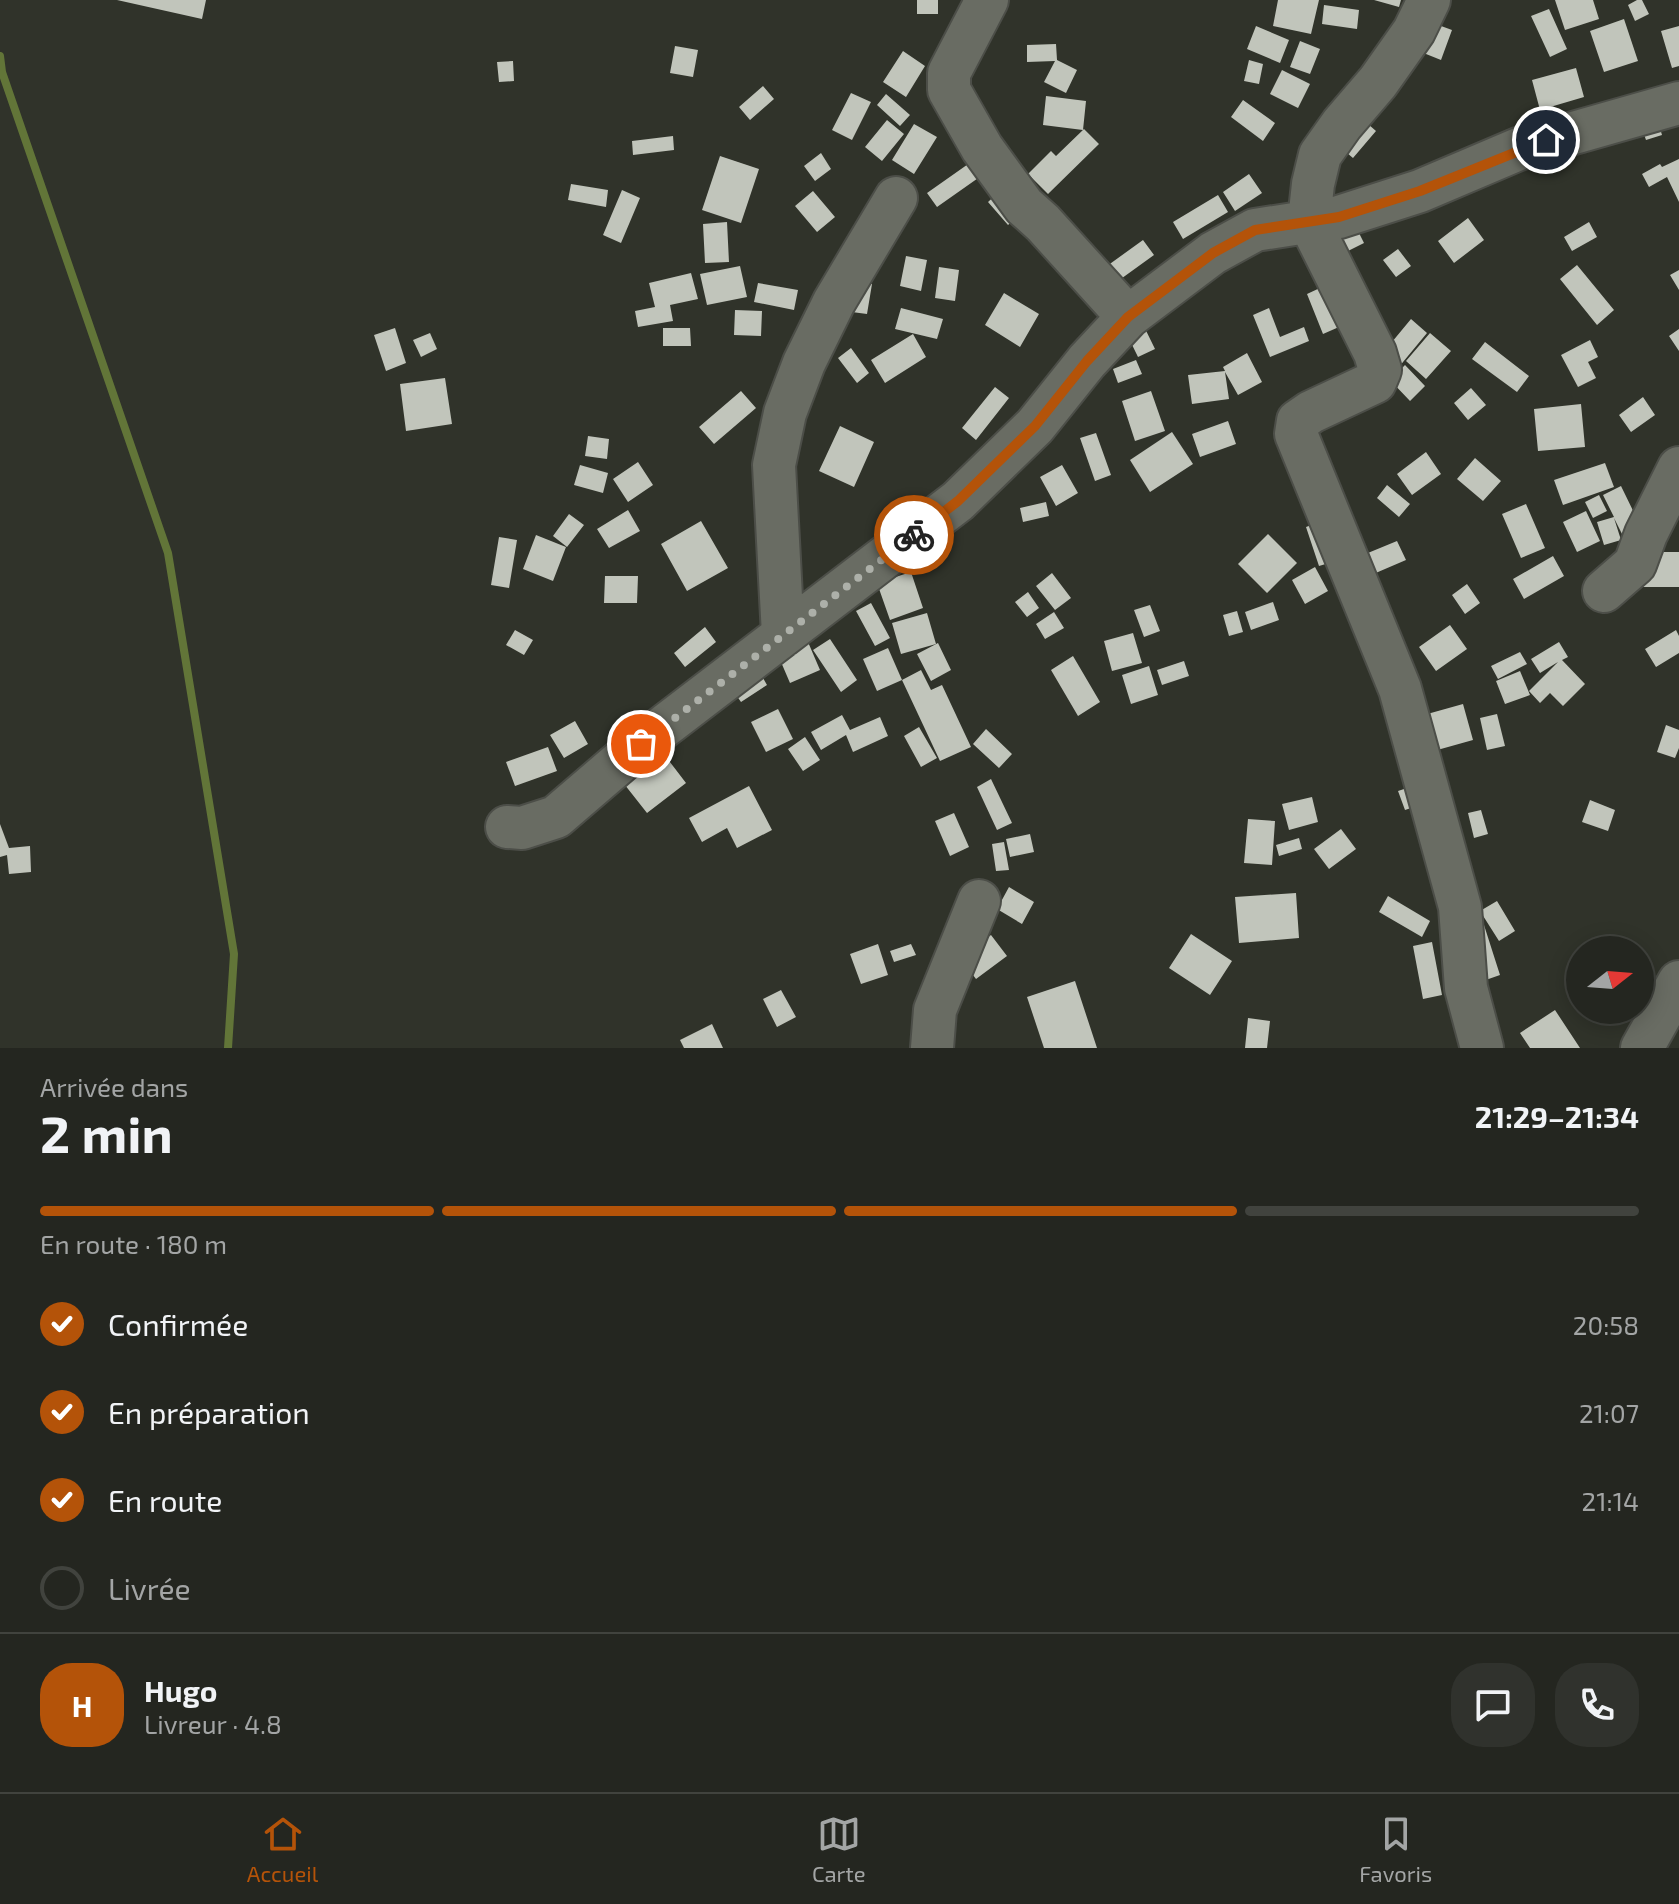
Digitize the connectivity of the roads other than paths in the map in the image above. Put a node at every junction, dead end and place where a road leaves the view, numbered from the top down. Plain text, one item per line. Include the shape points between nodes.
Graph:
1 (987, 0) edge
2 (1429, 0) edge
3 (1679, 103) edge
4 (896, 198) dead end
5 (1309, 221) junction
6 (1128, 317) junction
7 (1679, 468) edge
8 (1604, 591) dead end
9 (783, 635) junction
10 (507, 827) dead end
11 (979, 901) dead end
12 (1679, 982) edge
13 (932, 1048) edge
14 (1482, 1048) edge
15 (1642, 1048) edge

1 - 6 street via 949,73 949,90 1024,206
2 - 5 street via 1387,70 1320,155
3 - 5 street via 1521,148 1420,191 1339,217
4 - 9 street via 834,302 785,413 774,465
5 - 6 street via 1255,230 1213,253
5 - 14 street via 1380,370 1375,382 1298,421 1296,434 1400,689 1460,907 1466,988
6 - 9 street via 1035,426 958,501
7 - 8 street via 1635,564
9 - 10 street via 556,817
11 - 13 street via 935,1010
12 - 15 street

